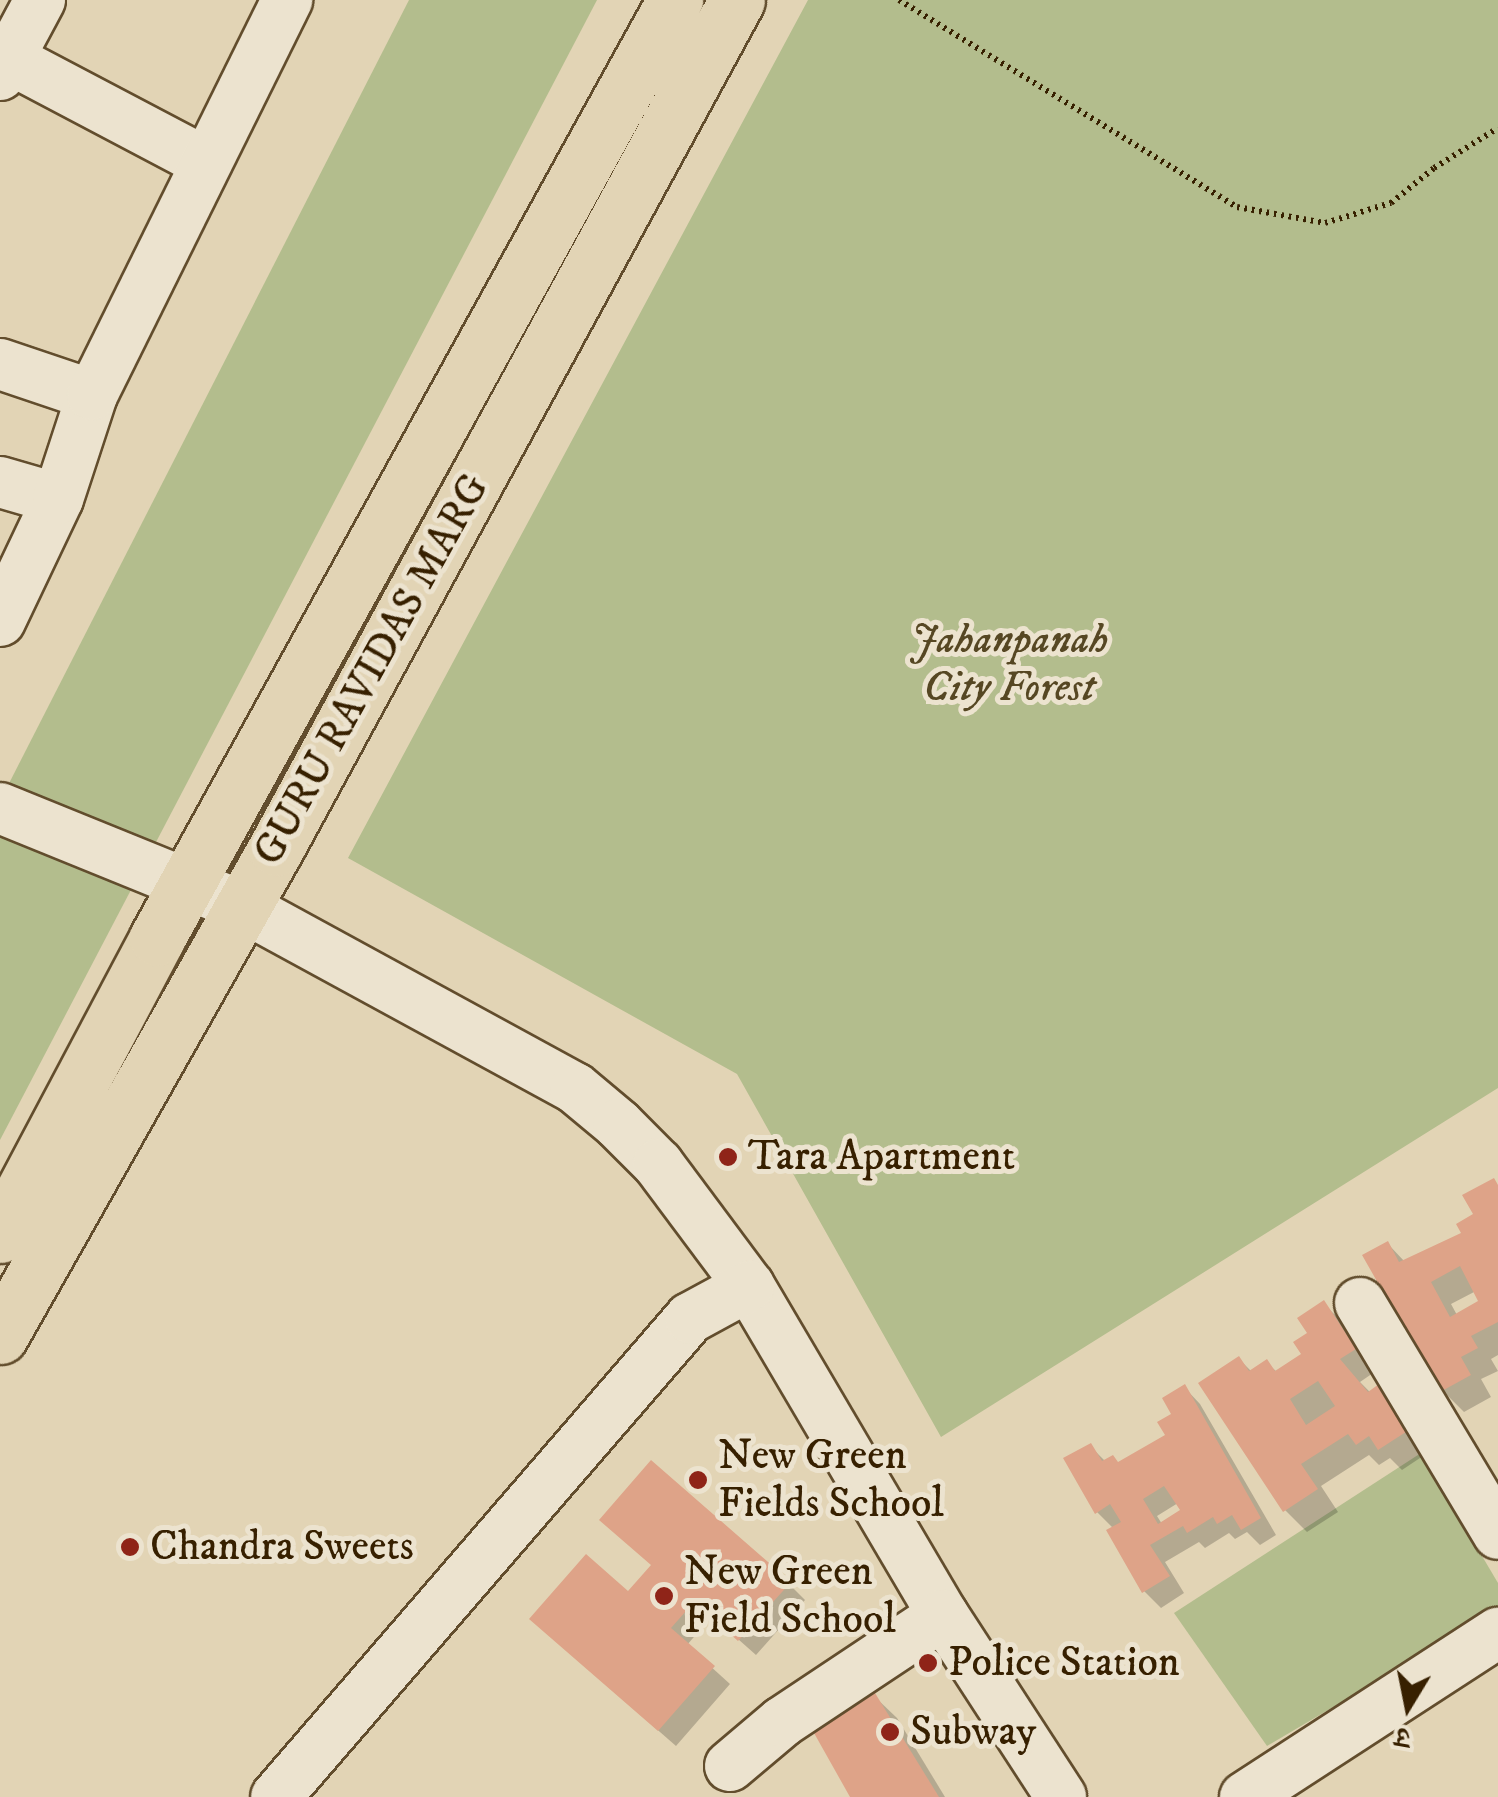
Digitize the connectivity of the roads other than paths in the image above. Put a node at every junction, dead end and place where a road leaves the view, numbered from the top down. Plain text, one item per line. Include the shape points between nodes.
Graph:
1 (40, 0) edge
2 (287, 0) edge
3 (676, 0) edge
4 (737, 0) edge
5 (3, 63) edge
6 (205, 162) junction
7 (0, 364) edge
8 (92, 395) junction
9 (0, 482) edge
10 (58, 499) junction
11 (0, 621) edge
12 (0, 808) edge
13 (188, 883) junction
14 (241, 906) junction
15 (0, 1235) edge
16 (749, 1286) junction
17 (1360, 1303) dead end
18 (0, 1336) edge
19 (1498, 1534) edge
20 (944, 1615) junction
21 (1498, 1634) edge
22 (730, 1766) dead end
23 (276, 1797) edge
24 (1061, 1797) edge
25 (1245, 1797) edge

1 - 5 street
2 - 6 street
3 - 13 main road, GURU RAVIDAS MARG
4 - 14 main road, GURU RAVIDAS MARG
5 - 6 street
6 - 8 street
7 - 8 street
8 - 10 street
9 - 10 street
10 - 11 street
12 - 13 street
13 - 14 street
13 - 15 main road, GURU RAVIDAS MARG
14 - 16 street via 575,1088 658,1164
14 - 18 main road, GURU RAVIDAS MARG
16 - 20 street
16 - 23 street via 690,1318
17 - 19 street
20 - 22 street via 782,1722
20 - 24 street
21 - 25 street

